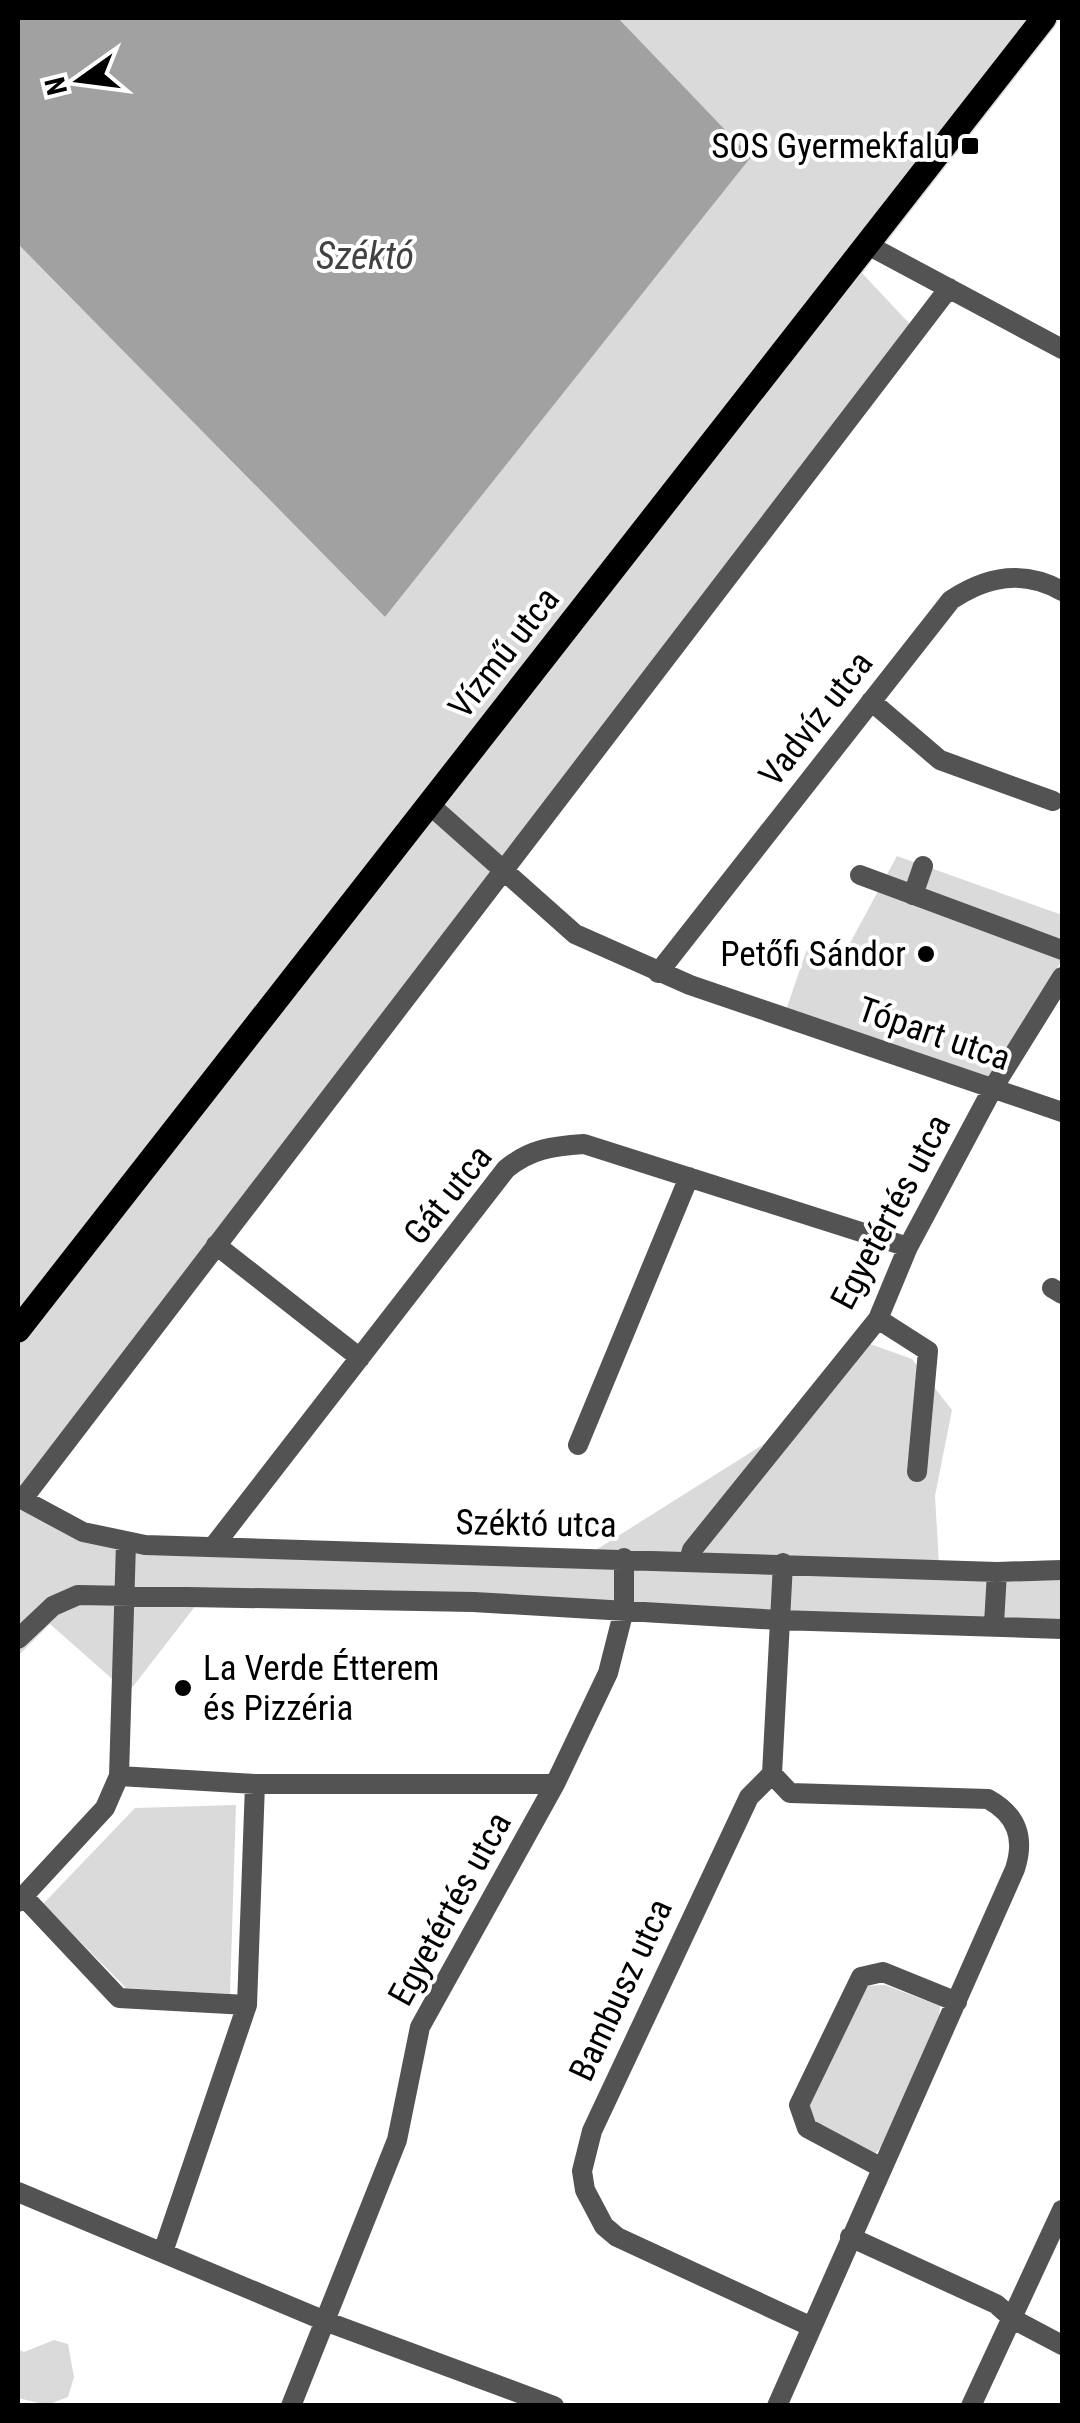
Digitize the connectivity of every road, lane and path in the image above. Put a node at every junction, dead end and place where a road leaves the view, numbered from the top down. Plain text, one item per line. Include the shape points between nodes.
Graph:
1 (1044, 18) edge
2 (866, 244) junction
3 (949, 288) junction
4 (1062, 349) edge
5 (1062, 591) edge
6 (870, 701) junction
7 (1053, 801) dead end
8 (430, 805) junction
9 (923, 866) dead end
10 (505, 874) junction
11 (860, 876) dead end
12 (913, 895) junction
13 (1062, 950) edge
14 (658, 973) junction
15 (1062, 977) edge
16 (993, 1088) junction
17 (1062, 1112) edge
18 (689, 1177) junction
19 (216, 1244) junction
20 (908, 1248) junction
21 (878, 1318) junction
22 (18, 1330) edge
23 (360, 1358) junction
24 (578, 1445) dead end
25 (917, 1472) dead end
26 (20, 1499) edge
27 (126, 1543) junction
28 (213, 1547) junction
29 (624, 1558) junction
30 (689, 1561) junction
31 (783, 1563) junction
32 (1062, 1570) edge
33 (997, 1572) junction
34 (124, 1595) junction
35 (624, 1610) junction
36 (779, 1620) junction
37 (994, 1624) junction
38 (1062, 1629) edge
39 (18, 1639) edge
40 (772, 1774) junction
41 (119, 1776) junction
42 (256, 1784) junction
43 (555, 1784) junction
44 (20, 1899) edge
45 (957, 2002) junction
46 (247, 2004) junction
47 (882, 2168) junction
48 (18, 2192) edge
49 (1062, 2210) edge
50 (850, 2237) junction
51 (163, 2252) junction
52 (1013, 2318) junction
53 (326, 2320) junction
54 (812, 2327) junction
55 (1062, 2344) edge
56 (291, 2406) edge
57 (554, 2406) edge
58 (778, 2406) edge
59 (971, 2406) edge

1 - 2 main road, Vízmű utca
2 - 3 street
2 - 8 main road, Vízmű utca
3 - 4 street
3 - 10 street
5 - 6 street, Vadvíz utca via 1024,577 973,585 951,600
6 - 7 street via 940,760
6 - 14 street, Vadvíz utca
8 - 10 street, Tópart utca
8 - 22 main road, Vízmű utca
9 - 12 street
10 - 14 street, Tópart utca via 574,934
10 - 19 street
11 - 12 street
12 - 13 street
14 - 16 street, Tópart utca
15 - 16 street, Egyetértés utca
16 - 17 street, Tópart utca
16 - 20 street, Egyetértés utca
18 - 20 street, Gát utca
18 - 23 street, Gát utca via 584,1144 522,1156
18 - 24 street
19 - 23 street
19 - 26 street
20 - 21 street, Egyetértés utca
21 - 25 street via 928,1351
21 - 30 street, Egyetértés utca
23 - 28 street, Gát utca
26 - 27 street, Széktó utca via 83,1532
27 - 28 street, Széktó utca
27 - 34 street
28 - 29 street, Széktó utca
29 - 30 street, Széktó utca
29 - 35 street, Egyetértés utca
30 - 31 street, Széktó utca
31 - 33 street, Széktó utca
31 - 36 street
32 - 33 street, Széktó utca
33 - 37 street
34 - 35 street
34 - 39 street via 66,1599
34 - 41 street
35 - 36 street
35 - 43 street, Egyetértés utca via 608,1673
36 - 37 street
36 - 40 street
37 - 38 street
40 - 45 street via 790,1793 988,1800 1008,1812 1019,1836 1018,1859
40 - 54 street, Bambusz utca via 749,1797 691,1918 592,2131 582,2171 595,2211 617,2237
41 - 42 street
41 - 44 street via 105,1808
42 - 43 street
42 - 46 street
43 - 53 street, Egyetértés utca via 420,2027 397,2140
44 - 46 street via 120,1998
45 - 47 street
45 - 47 street via 883,1972 861,1977 799,2105 807,2128
46 - 51 street
47 - 50 street
48 - 51 street
49 - 52 street
50 - 52 street
50 - 54 street
51 - 53 street
52 - 55 street
52 - 59 street
53 - 56 street, Egyetértés utca
53 - 57 street
54 - 58 street

